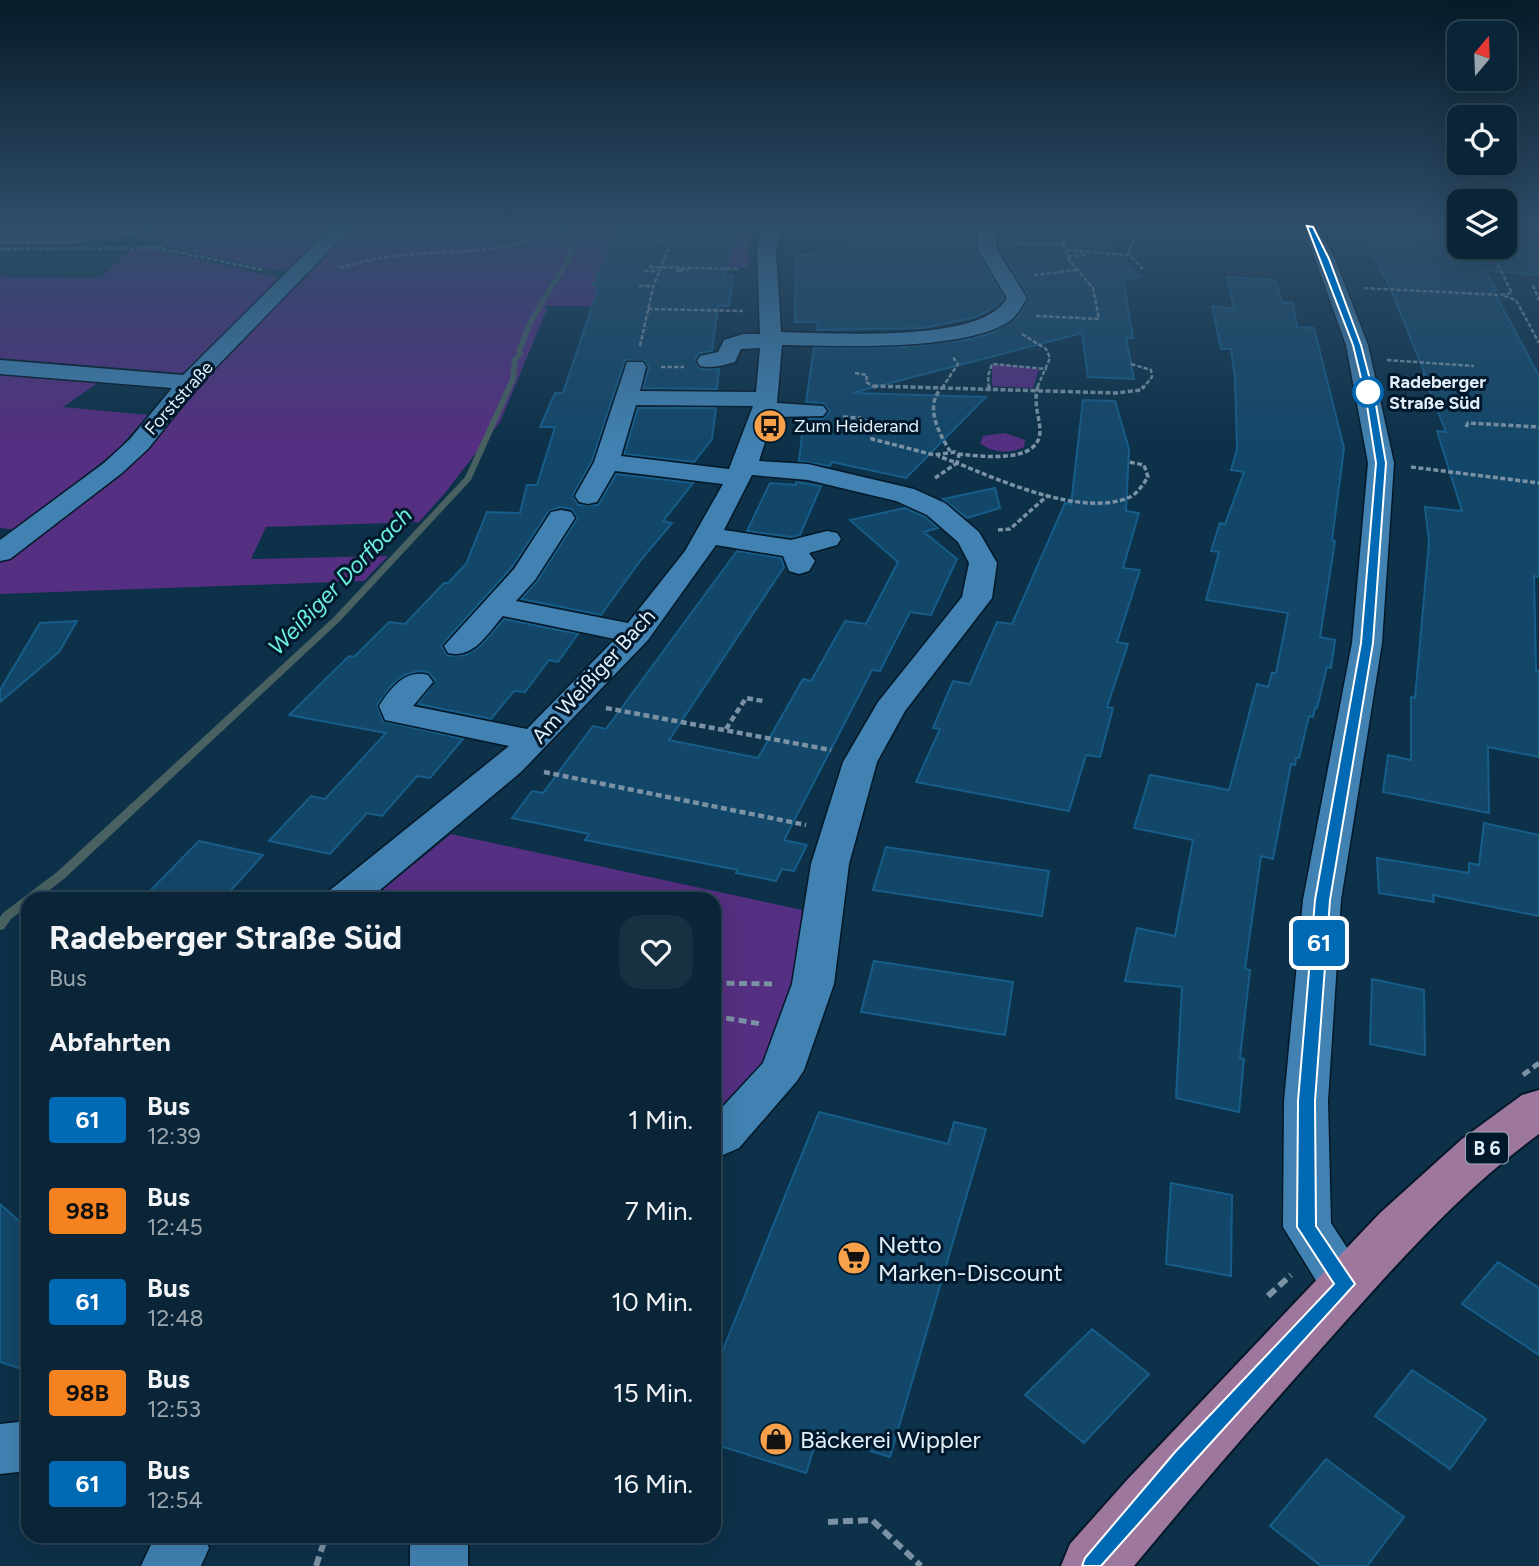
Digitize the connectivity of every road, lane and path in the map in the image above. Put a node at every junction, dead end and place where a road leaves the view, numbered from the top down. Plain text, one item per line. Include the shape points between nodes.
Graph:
1 (269, 300) edge
2 (650, 300) edge
3 (768, 300) edge
4 (1015, 300) edge
5 (1096, 300) edge
6 (1340, 300) edge
7 (1516, 300) edge
8 (648, 309) junction
9 (769, 311) junction
10 (1001, 317) junction
11 (936, 330) junction
12 (770, 339) junction
13 (1539, 343) edge
14 (1360, 358) junction
15 (708, 361) dead end
16 (1131, 364) dead end
17 (1474, 366) dead end
18 (0, 367) edge
19 (635, 367) joint
20 (1047, 369) junction
21 (855, 373) dead end
22 (189, 382) junction
23 (940, 390) junction
24 (989, 391) junction
25 (1036, 392) junction
26 (1086, 393) junction
27 (626, 398) junction
28 (1088, 400) dead end
29 (765, 405) junction
30 (815, 411) dead end
31 (850, 417) dead end
32 (1539, 426) edge
33 (1466, 427) dead end
34 (950, 452) junction
35 (943, 457) junction
36 (958, 458) junction
37 (607, 462) junction
38 (1129, 462) dead end
39 (1381, 463) junction
40 (741, 473) junction
41 (1539, 483) edge
42 (587, 496) dead end
43 (1047, 496) junction
44 (561, 518) dead end
45 (963, 533) junction
46 (708, 536) junction
47 (827, 539) dead end
48 (0, 553) edge
49 (497, 606) junction
50 (637, 634) junction
51 (459, 646) dead end
52 (417, 682) dead end
53 (573, 701) junction
54 (763, 701) dead end
55 (726, 729) junction
56 (534, 741) junction
57 (863, 756) junction
58 (509, 765) junction
59 (838, 831) junction
60 (353, 892) edge
61 (813, 981) junction
62 (721, 983) edge
63 (1539, 1108) edge
64 (721, 1137) edge
65 (1333, 1267) junction
66 (21, 1447) edge
67 (0, 1449) edge
68 (828, 1522) dead end
69 (324, 1543) edge
70 (439, 1543) edge
71 (316, 1566) edge
72 (439, 1566) edge
73 (921, 1566) edge
74 (1093, 1566) edge

1 - 22 street, Forststraße
2 - 8 path
3 - 9 street, Am Weißiger Bach
4 - 10 street
5 - 10 path via 1099,319
6 - 14 street
7 - 13 path
8 - 9 path
8 - 19 path
9 - 12 street, Am Weißiger Bach
10 - 11 street via 974,330
10 - 20 path via 1046,349 1050,358
11 - 12 street
11 - 23 path via 958,364
12 - 15 street via 738,342 727,357
12 - 29 street, Am Weißiger Bach
14 - 17 path
14 - 39 street
16 - 26 path via 1151,370 1152,377 1141,390
18 - 22 street
19 - 27 street
20 - 24 path via 992,364
20 - 25 path
21 - 23 path via 867,375 866,382 876,388
22 - 48 street, Forststraße via 139,444 113,468
23 - 24 path
23 - 34 path via 932,401 932,415
24 - 25 path
25 - 26 path
25 - 36 path via 1040,432 1033,448 1015,456
26 - 28 path
27 - 29 street
27 - 37 street
29 - 30 street
29 - 40 street, Am Weißiger Bach
31 - 35 path via 873,425 872,439
32 - 33 path via 1468,423
34 - 35 path
34 - 36 path
35 - 36 path
36 - 43 path
37 - 40 street
37 - 42 street
38 - 43 path via 1144,465 1148,477 1129,498 1100,502
39 - 41 path
39 - 65 street via 1367,643 1322,900 1308,1088 1307,1227
40 - 45 street via 808,472 877,487 936,509
40 - 46 street, Am Weißiger Bach
43 - 45 path via 1010,529
44 - 49 street via 525,574
45 - 57 street via 983,563 977,598 890,709
46 - 47 street via 795,557
46 - 50 street, Am Weißiger Bach
49 - 50 street
49 - 51 street
50 - 53 street, Am Weißiger Bach
52 - 56 street via 395,706 397,713
53 - 55 path
53 - 56 street, Am Weißiger Bach
54 - 55 path via 746,698
55 - 57 path
56 - 58 street, Am Weißiger Bach
57 - 59 street
58 - 59 path
58 - 60 street, Am Weißiger Bach
59 - 61 street
61 - 62 path
61 - 64 street via 782,1070
63 - 65 main road, B 6
65 - 74 main road, B 6
66 - 67 street
68 - 73 path via 872,1520
69 - 71 path
70 - 72 street

